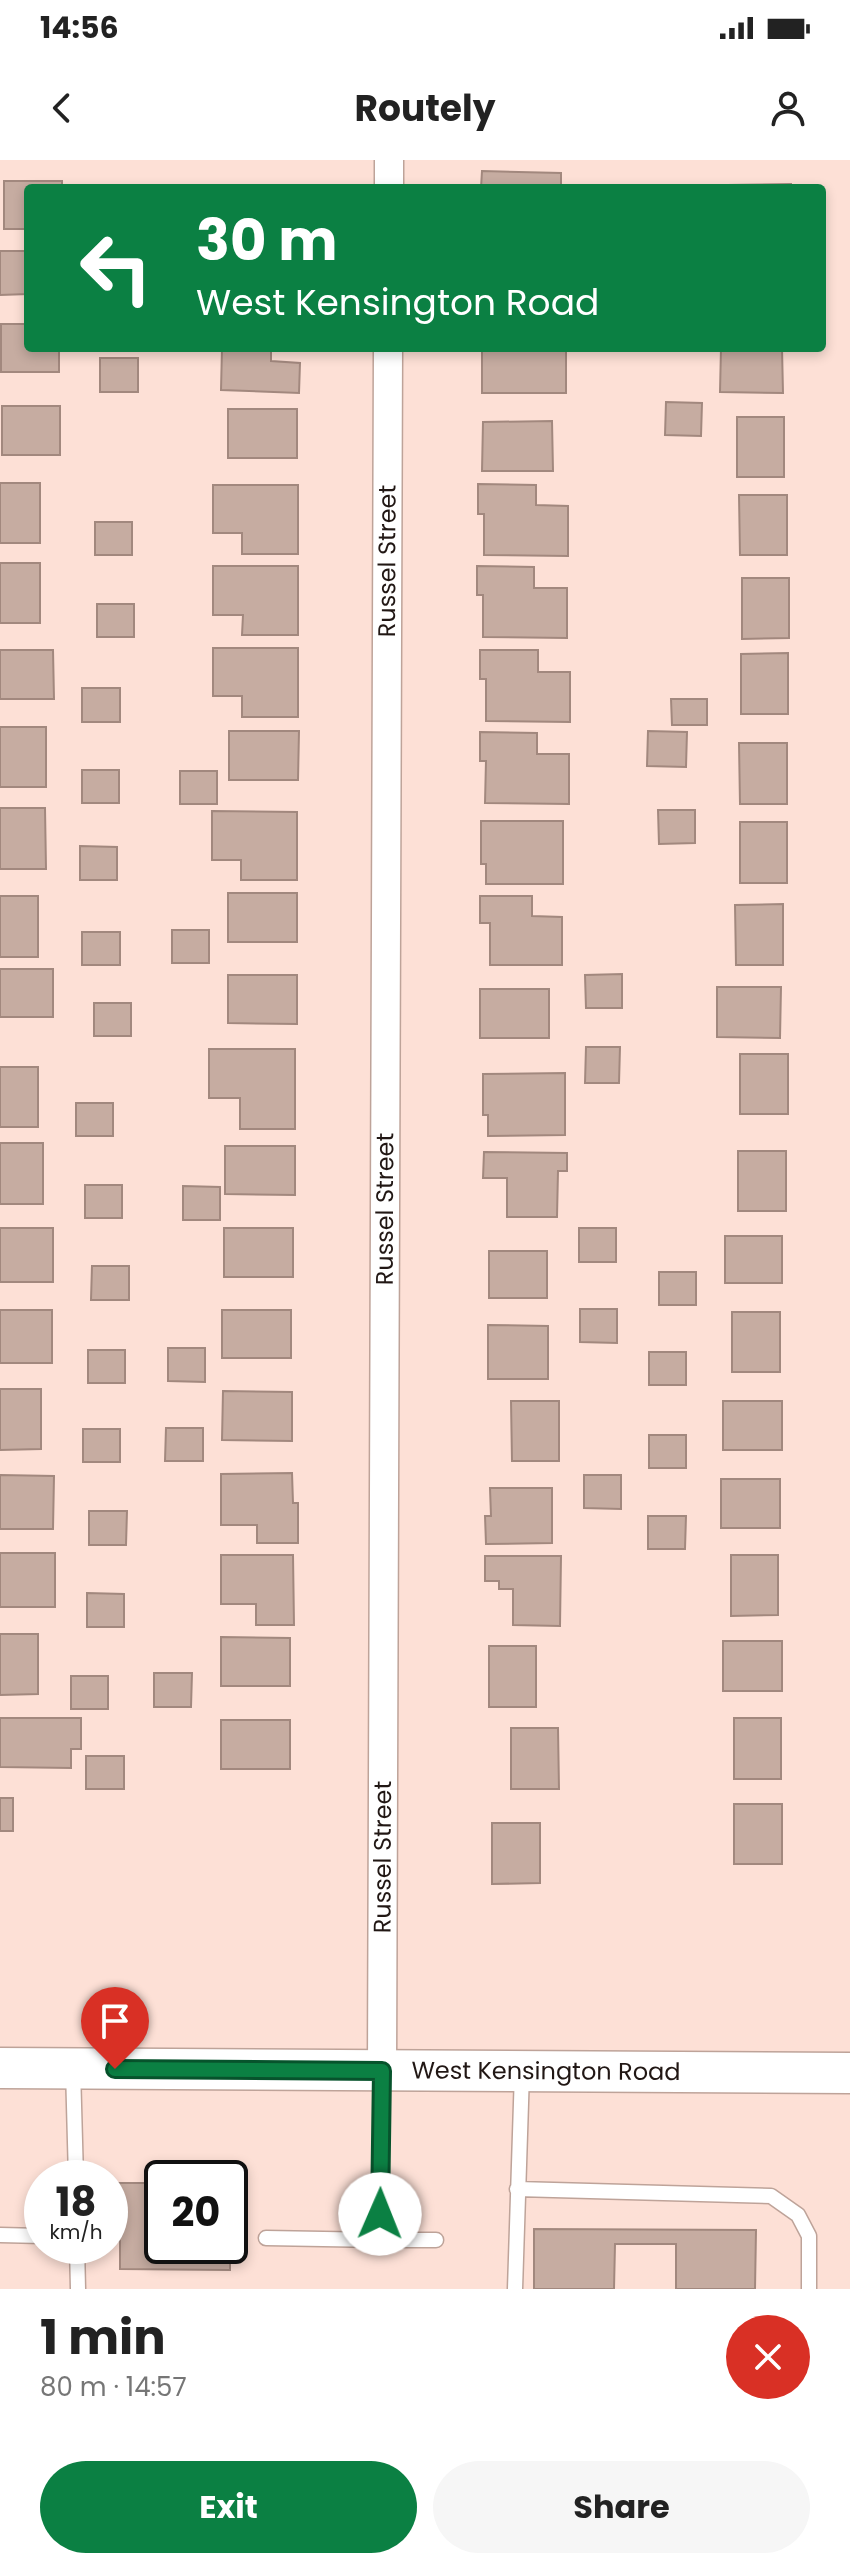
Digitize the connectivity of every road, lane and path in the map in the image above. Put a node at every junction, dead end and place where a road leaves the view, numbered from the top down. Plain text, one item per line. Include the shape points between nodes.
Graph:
1 (389, 160) edge
2 (389, 184) edge
3 (388, 352) edge
4 (0, 2068) edge
5 (73, 2068) junction
6 (382, 2071) junction
7 (522, 2071) junction
8 (850, 2073) edge
9 (76, 2160) edge
10 (517, 2189) junction
11 (0, 2235) edge
12 (24, 2236) edge
13 (266, 2238) dead end
14 (380, 2240) junction
15 (436, 2240) dead end
16 (77, 2264) edge
17 (78, 2289) edge
18 (515, 2289) edge
19 (809, 2289) edge

1 - 2 street
3 - 6 street, Russel Street
4 - 5 main road, West Kensington Road
5 - 6 main road, West Kensington Road
5 - 9 lane
6 - 7 main road, West Kensington Road
6 - 14 lane
7 - 8 main road, West Kensington Road
7 - 10 lane
10 - 18 lane
10 - 19 lane via 771,2196 798,2215 809,2236
11 - 12 lane
13 - 14 lane
14 - 15 lane
16 - 17 lane

